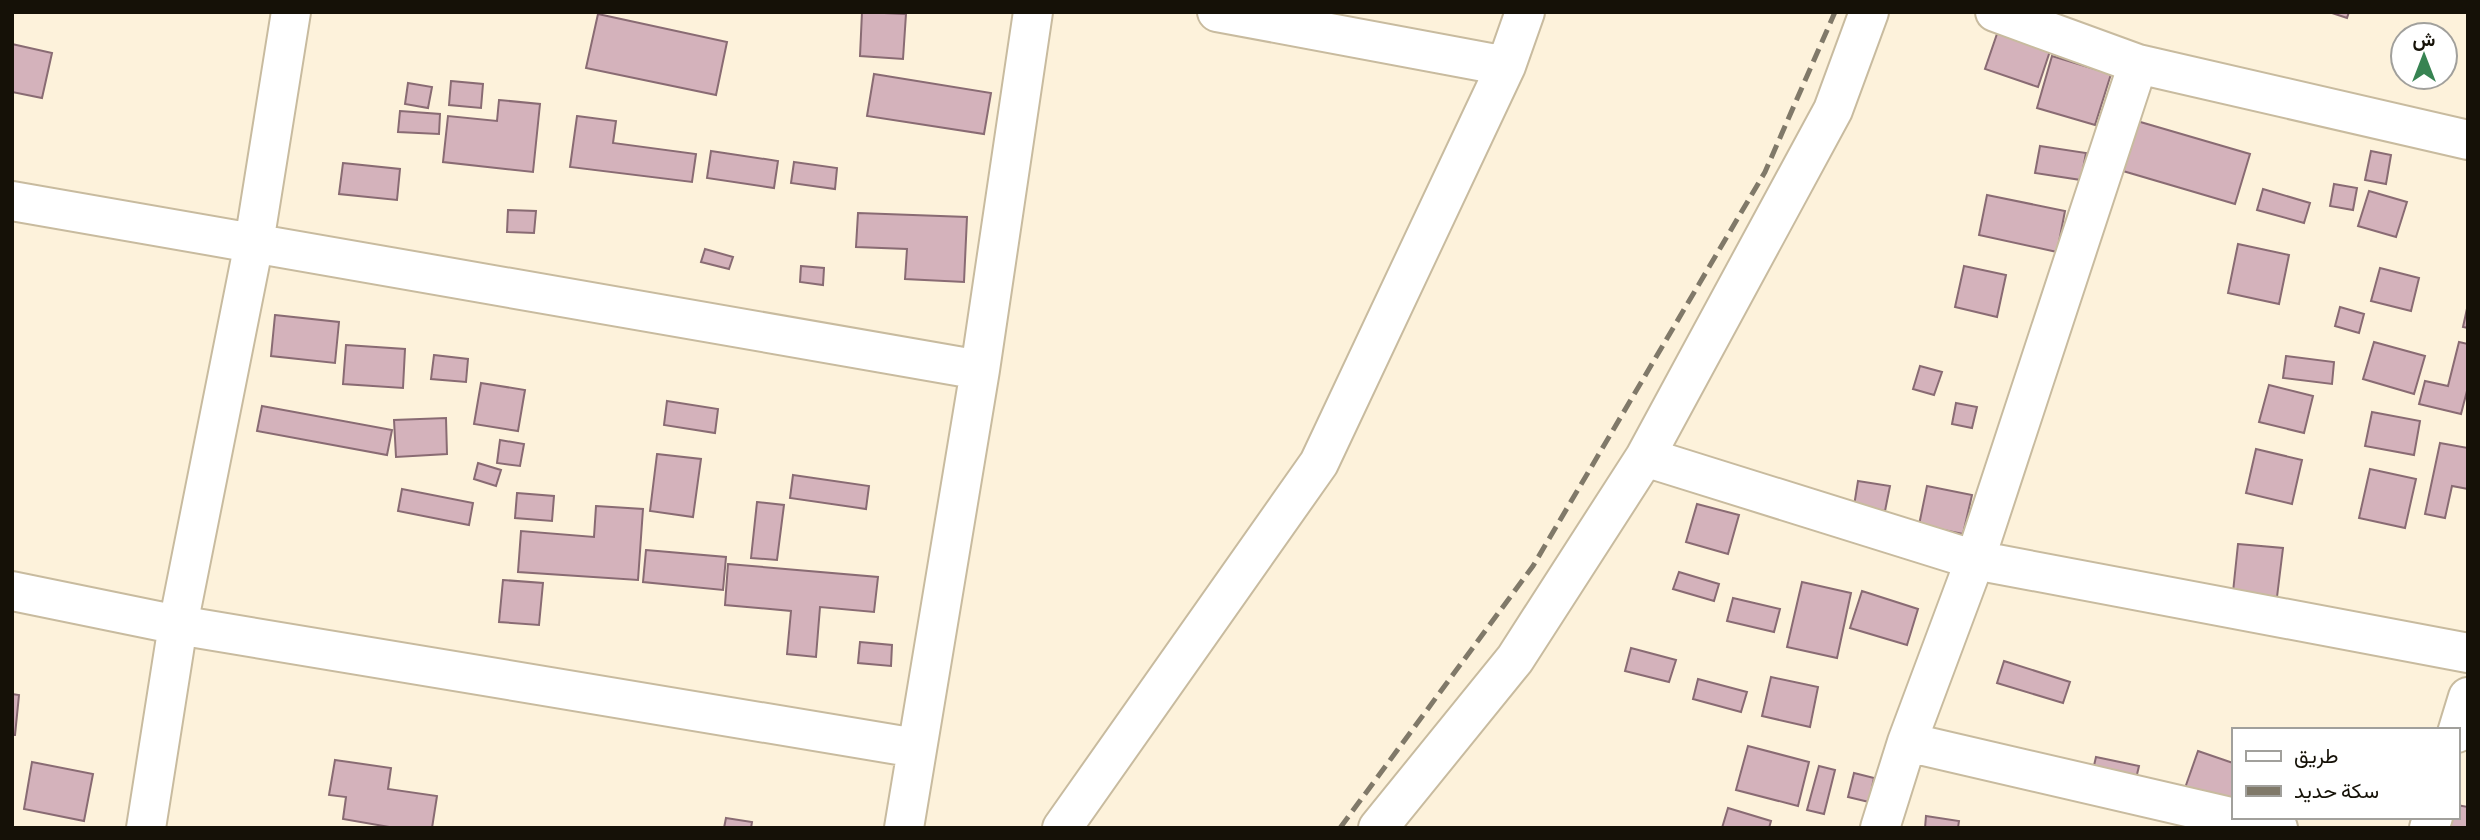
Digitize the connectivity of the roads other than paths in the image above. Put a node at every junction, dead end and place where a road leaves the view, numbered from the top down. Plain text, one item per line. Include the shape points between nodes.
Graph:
1 (291, 12) edge
2 (1033, 12) edge
3 (1217, 12) edge
4 (1525, 12) edge
5 (1869, 12) edge
6 (1995, 12) edge
7 (2138, 64) junction
8 (1506, 66) junction
9 (2468, 140) edge
10 (12, 201) edge
11 (254, 243) junction
12 (980, 370) junction
13 (1644, 457) junction
14 (1975, 560) junction
15 (12, 591) edge
16 (178, 625) junction
17 (2468, 653) edge
18 (2468, 697) edge
19 (2459, 728) edge
20 (1907, 742) junction
21 (916, 748) junction
22 (2232, 818) edge
23 (2238, 819) edge
24 (146, 828) edge
25 (904, 828) edge
26 (1062, 828) edge
27 (1379, 828) edge
28 (1880, 828) edge
29 (2277, 828) edge

1 - 11 street
2 - 12 street
3 - 8 street
4 - 8 street
5 - 13 street via 1833,110
6 - 7 street
7 - 9 street
7 - 14 street
8 - 26 street via 1319,463
10 - 11 street
11 - 12 street
11 - 16 street
12 - 21 street
13 - 14 street
13 - 27 street via 1515,659
14 - 17 street
14 - 20 street
15 - 16 street
16 - 21 street
16 - 24 street
18 - 19 street
20 - 22 street
20 - 28 street
21 - 25 street
23 - 29 street

